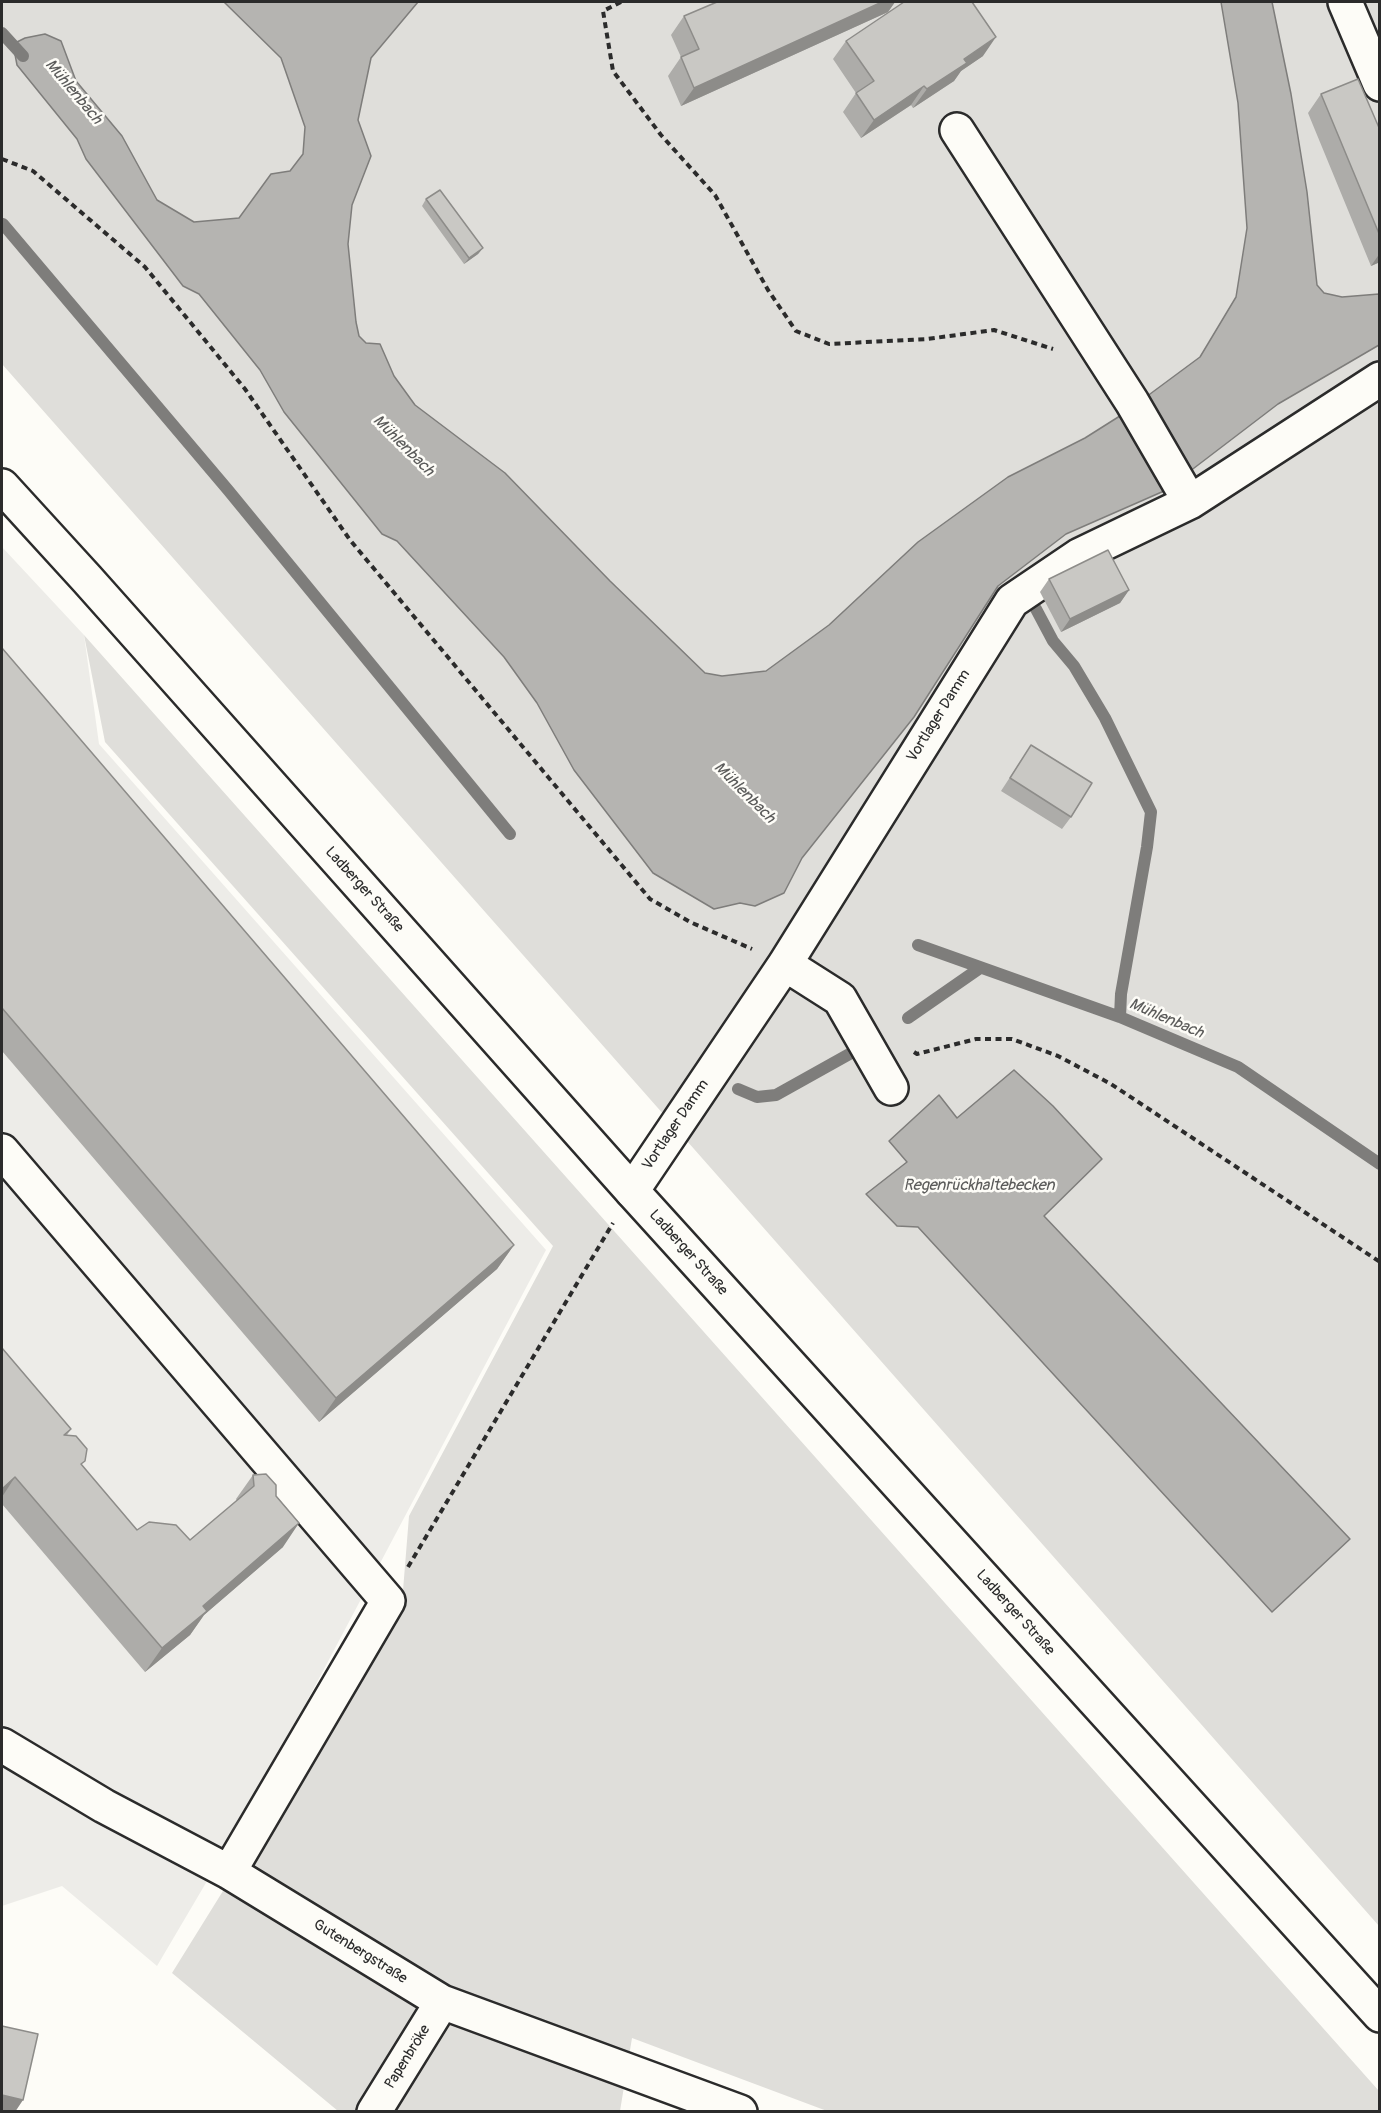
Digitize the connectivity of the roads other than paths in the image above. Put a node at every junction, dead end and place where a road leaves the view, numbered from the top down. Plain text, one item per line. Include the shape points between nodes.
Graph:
1 (1345, 2) edge
2 (1380, 84) edge
3 (957, 130) dead end
4 (1380, 380) edge
5 (2, 486) edge
6 (1185, 491) junction
7 (785, 964) junction
8 (891, 1088) dead end
9 (2, 1151) edge
10 (632, 1191) junction
11 (2, 1746) edge
12 (229, 1872) junction
13 (442, 2002) junction
14 (1380, 2015) edge
15 (374, 2112) edge
16 (740, 2112) edge

1 - 2 main road
3 - 6 main road
4 - 6 main road, Vortlager Damm
5 - 10 main road, Ladberger Straße
6 - 7 main road, Vortlager Damm via 1012,601
7 - 8 main road via 840,999
7 - 10 main road, Vortlager Damm
9 - 12 main road via 388,1601
10 - 14 main road, Ladberger Straße
11 - 12 main road, Gutenbergstraße
12 - 13 main road, Gutenbergstraße
13 - 15 main road, Papenbröke
13 - 16 main road, Gutenbergstraße

